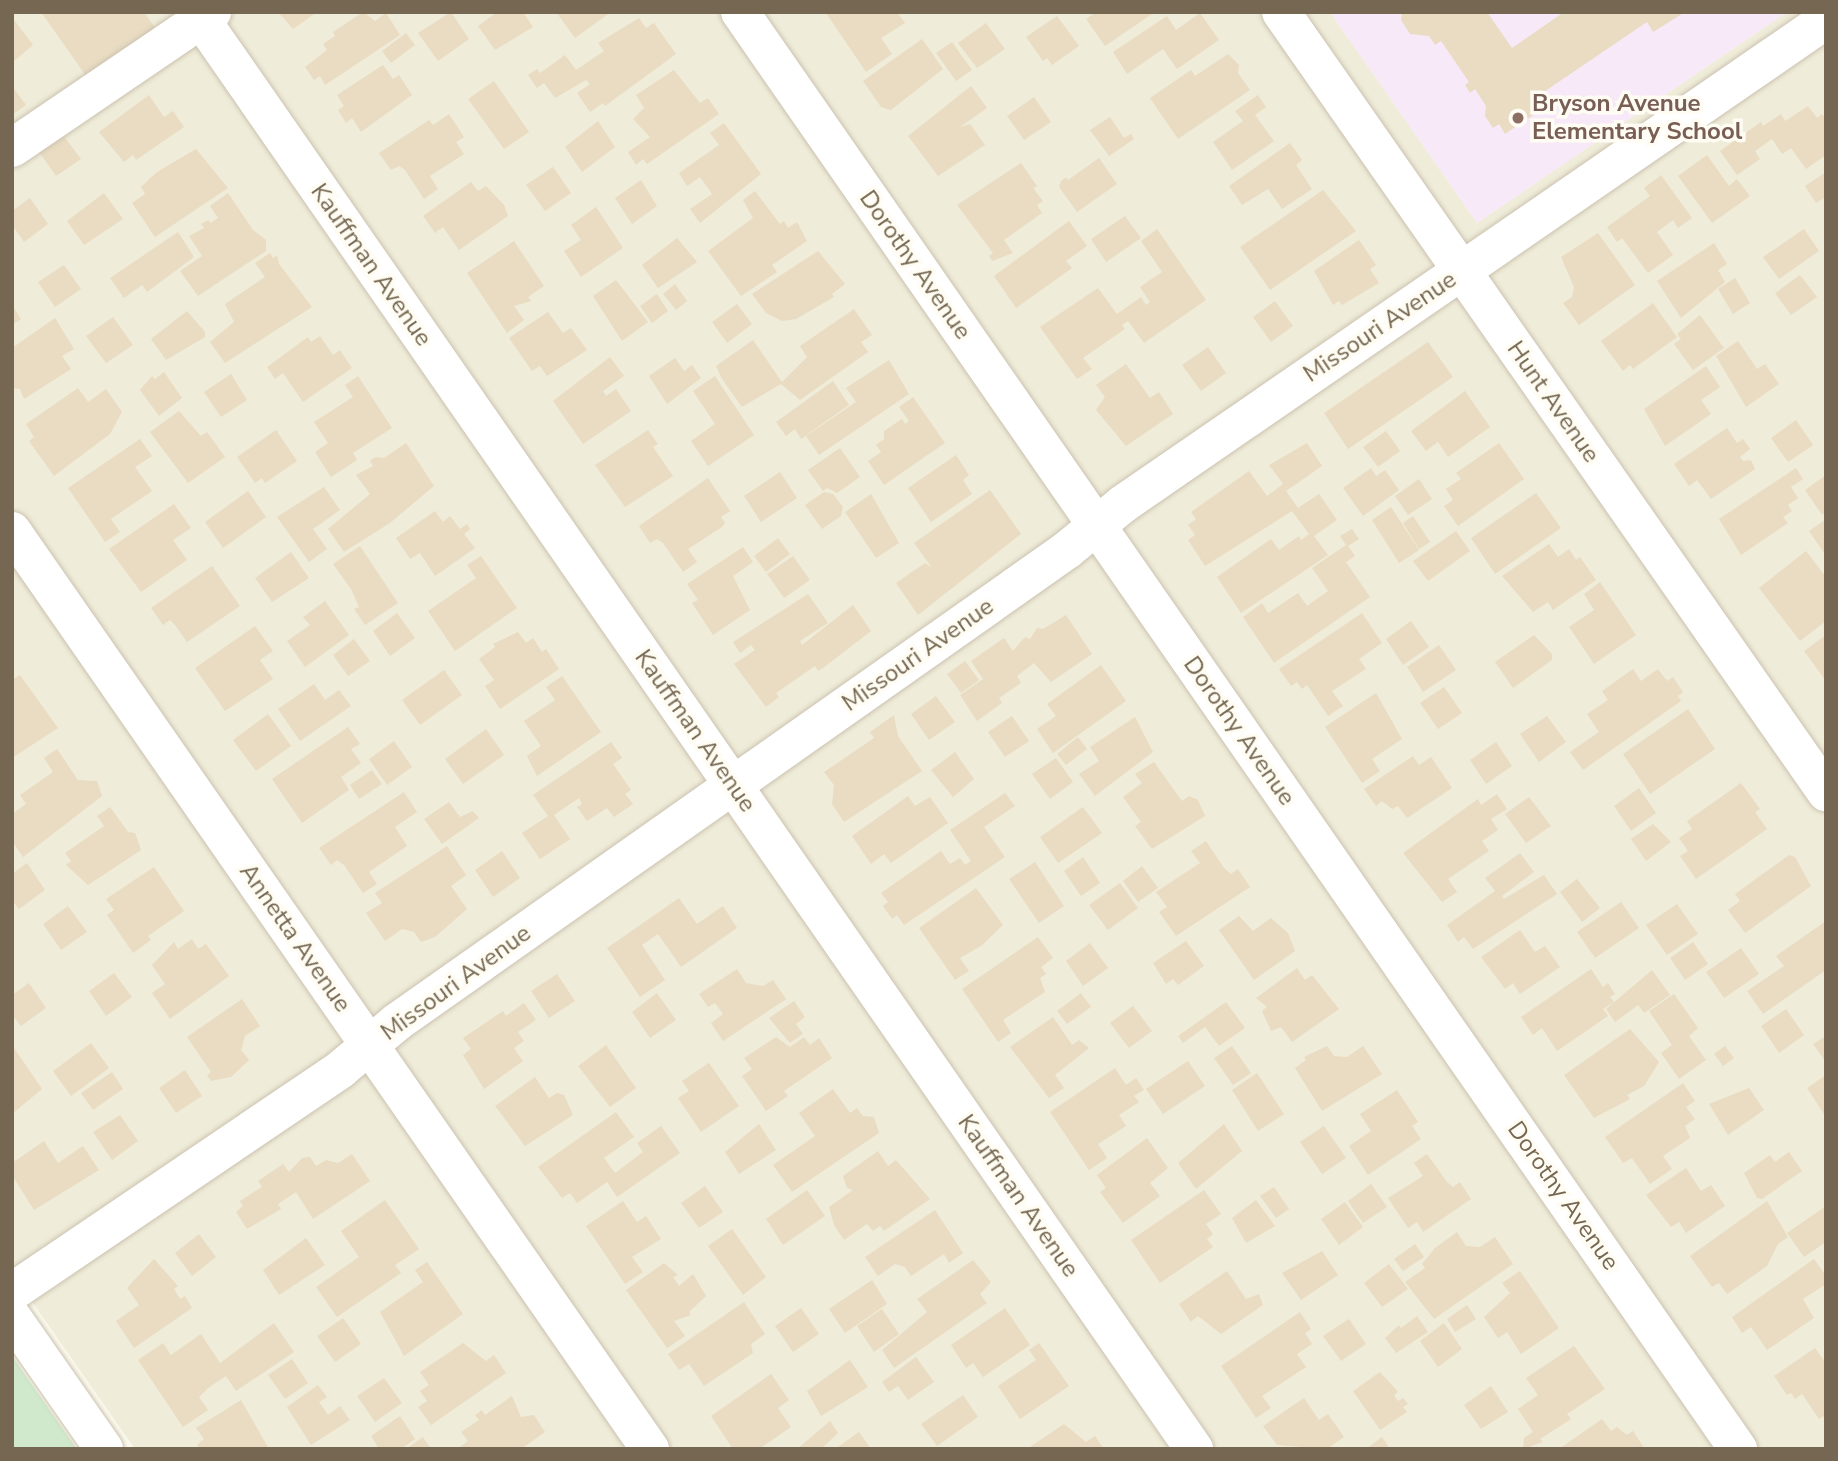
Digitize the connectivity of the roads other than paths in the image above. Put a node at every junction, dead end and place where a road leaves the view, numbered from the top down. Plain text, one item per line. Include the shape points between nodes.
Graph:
1 (740, 12) edge
2 (1281, 12) edge
3 (203, 15) edge
4 (1826, 20) edge
5 (12, 148) edge
6 (1461, 271) junction
7 (1096, 526) junction
8 (12, 531) edge
9 (733, 786) junction
10 (1826, 792) edge
11 (369, 1045) junction
12 (12, 1292) edge
13 (12, 1317) edge
14 (23, 1356) edge
15 (104, 1449) edge
16 (650, 1449) edge
17 (1194, 1449) edge
18 (1738, 1449) edge

1 - 7 street, Dorothy Avenue
2 - 6 street, Hunt Avenue
3 - 5 street
3 - 9 street, Kauffman Avenue
4 - 6 street, Missouri Avenue
6 - 7 street, Missouri Avenue
6 - 10 street, Hunt Avenue
7 - 9 street, Missouri Avenue
7 - 18 street, Dorothy Avenue
8 - 11 street, Annetta Avenue
9 - 11 street, Missouri Avenue
9 - 17 street, Kauffman Avenue
11 - 12 street, Missouri Avenue via 341,1069
11 - 16 street, Annetta Avenue
13 - 14 street
14 - 15 street

